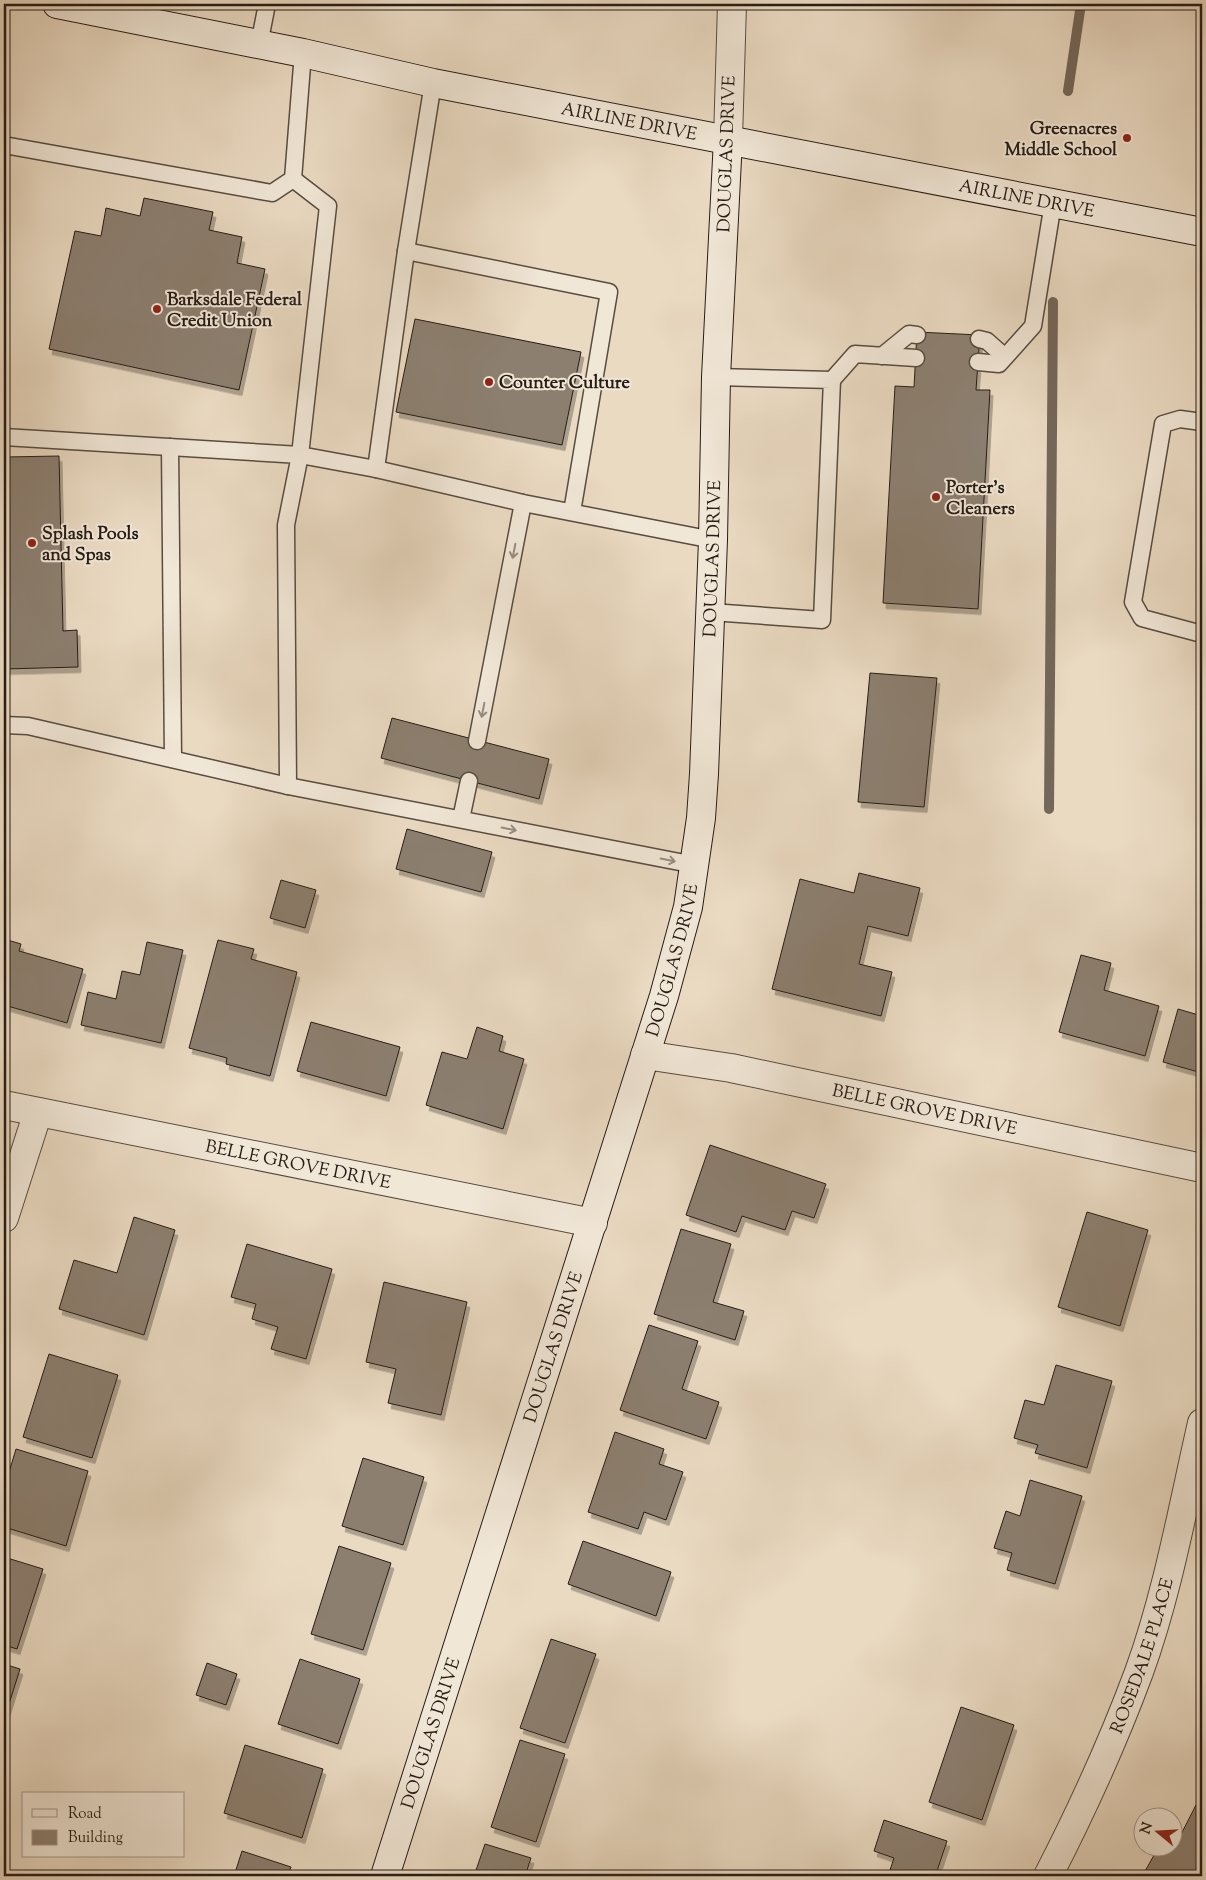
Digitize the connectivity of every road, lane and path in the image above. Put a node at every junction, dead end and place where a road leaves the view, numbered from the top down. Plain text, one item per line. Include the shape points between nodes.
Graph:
1 (57, 4) edge
2 (267, 4) edge
3 (732, 4) edge
4 (259, 45) junction
5 (303, 53) junction
6 (433, 83) junction
7 (728, 139) junction
8 (4, 145) edge
9 (293, 179) junction
10 (1053, 203) junction
11 (1202, 232) edge
12 (406, 251) junction
13 (917, 335) dead end
14 (979, 339) dead end
15 (882, 356) junction
16 (916, 358) dead end
17 (1004, 358) junction
18 (978, 362) dead end
19 (716, 376) junction
20 (832, 380) junction
21 (1202, 422) edge
22 (4, 437) edge
23 (170, 447) junction
24 (300, 455) junction
25 (376, 469) junction
26 (523, 503) junction
27 (572, 512) junction
28 (713, 540) junction
29 (710, 612) junction
30 (1202, 634) edge
31 (4, 725) edge
32 (478, 740) dead end
33 (172, 759) junction
34 (469, 781) dead end
35 (288, 786) junction
36 (461, 820) junction
37 (695, 865) junction
38 (645, 1055) junction
39 (4, 1105) edge
40 (38, 1112) junction
41 (1202, 1168) edge
42 (4, 1218) edge
43 (593, 1223) junction
44 (1202, 1423) edge
45 (384, 1876) edge
46 (1048, 1876) edge

1 - 4 street, AIRLINE DRIVE
2 - 4 lane
3 - 7 street, DOUGLAS DRIVE
4 - 5 street, AIRLINE DRIVE
5 - 6 street, AIRLINE DRIVE
5 - 9 lane
6 - 7 street, AIRLINE DRIVE
6 - 12 lane
7 - 10 street, AIRLINE DRIVE
7 - 19 street, DOUGLAS DRIVE
8 - 9 lane via 272,193
9 - 24 lane via 328,206
10 - 11 street, AIRLINE DRIVE
10 - 17 lane via 1032,326
12 - 25 lane
12 - 27 lane via 608,292
13 - 15 lane via 909,334
14 - 17 lane via 986,341
15 - 16 lane
15 - 20 lane via 855,354
17 - 18 lane via 999,364
19 - 20 lane
19 - 28 street, DOUGLAS DRIVE
20 - 29 lane via 822,620
21 - 30 lane via 1180,419 1163,424 1133,602 1142,618
22 - 23 lane
23 - 24 lane
23 - 33 lane
24 - 25 lane
24 - 35 lane via 286,524
25 - 26 lane
26 - 27 lane
26 -> 32 lane
27 - 28 lane
28 - 29 street, DOUGLAS DRIVE
29 - 37 street, DOUGLAS DRIVE via 704,774
31 - 33 lane via 28,726
33 - 35 lane
34 - 36 lane
35 - 36 lane
36 -> 37 lane
37 - 38 street, DOUGLAS DRIVE via 677,950
38 - 41 street, BELLE GROVE DRIVE via 730,1068
38 - 43 street, DOUGLAS DRIVE
39 - 40 street, BELLE GROVE DRIVE
40 - 42 street
40 - 43 street, BELLE GROVE DRIVE
43 - 45 street, DOUGLAS DRIVE
44 - 46 street, ROSEDALE PLACE via 1162,1596 1139,1671 1105,1756

